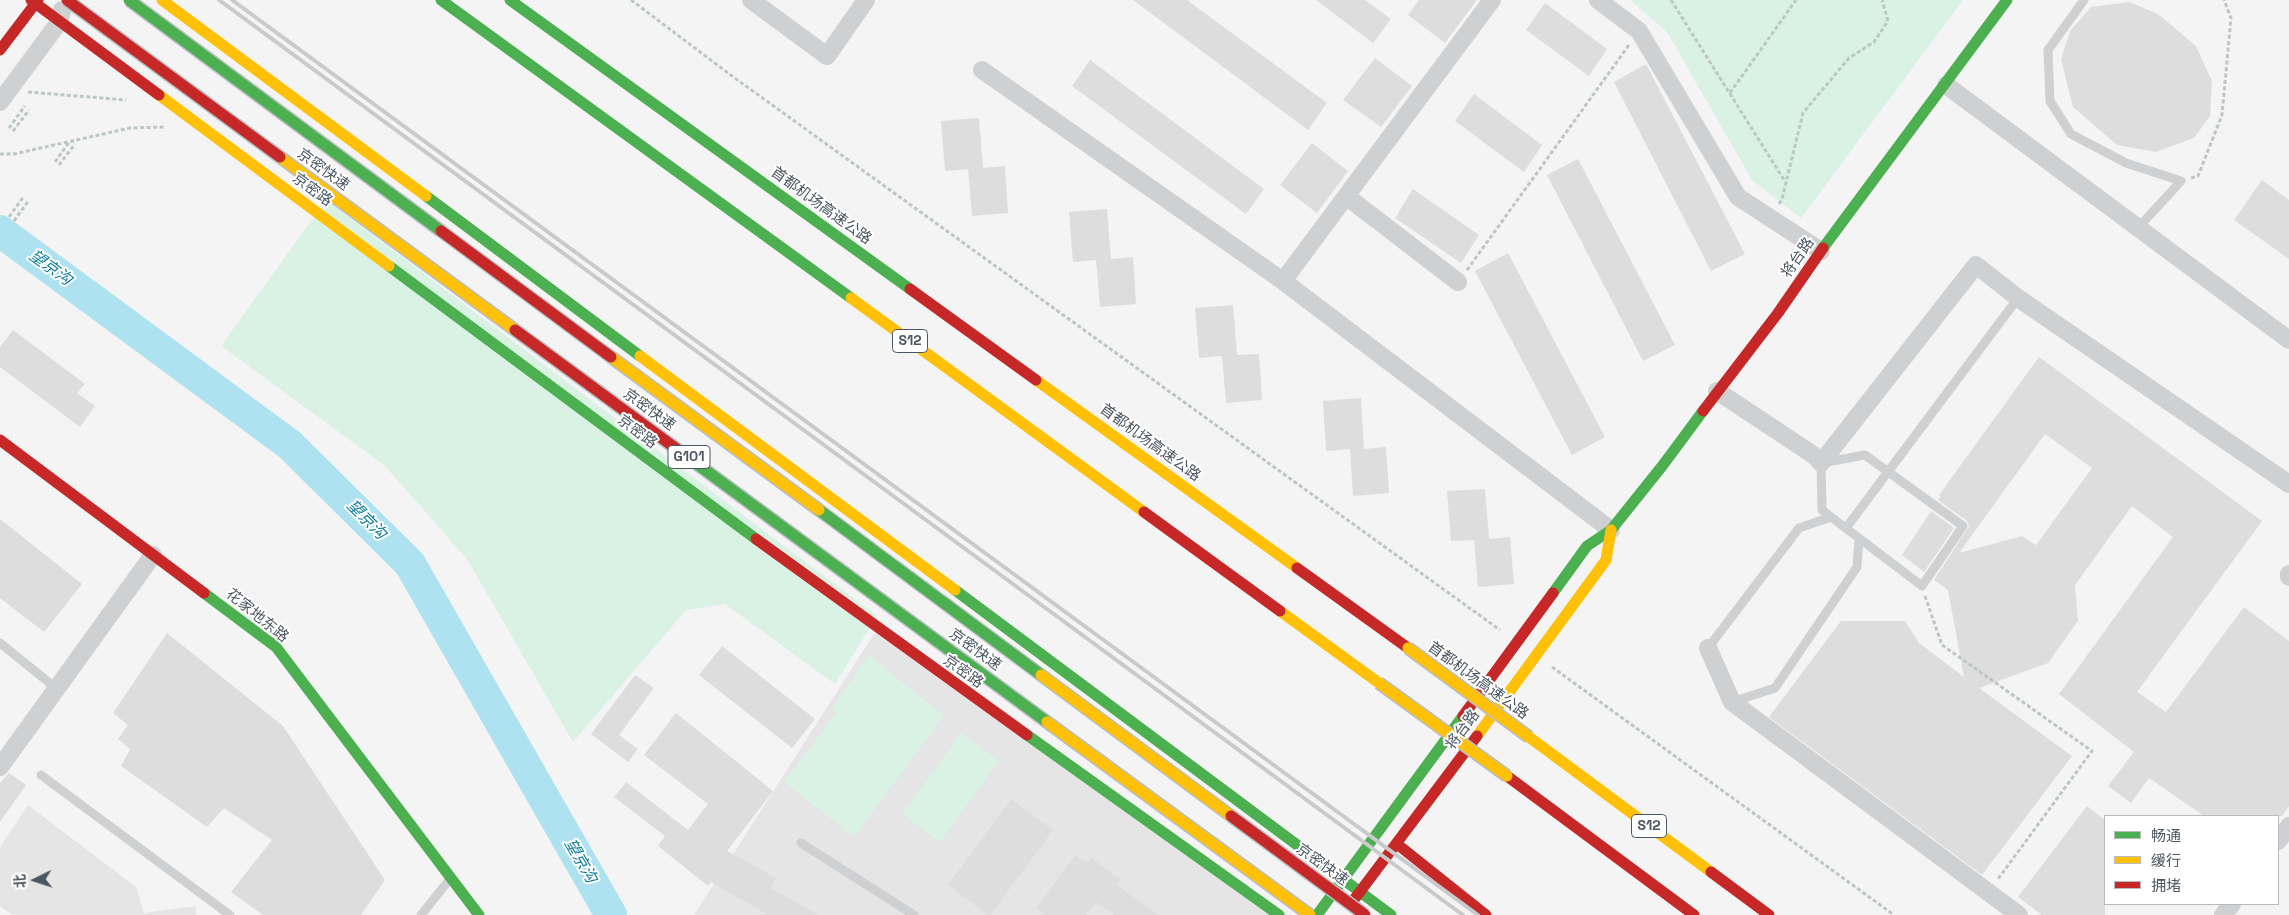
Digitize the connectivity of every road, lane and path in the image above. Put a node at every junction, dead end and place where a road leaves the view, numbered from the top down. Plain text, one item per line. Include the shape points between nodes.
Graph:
1 (65, 0) edge
2 (129, 0) edge
3 (162, 0) edge
4 (440, 0) edge
5 (510, 0) edge
6 (630, 0) edge
7 (751, 0) edge
8 (866, 0) edge
9 (1492, 0) edge
10 (1598, 0) edge
11 (1671, 0) edge
12 (1796, 0) edge
13 (1882, 0) edge
14 (2007, 0) edge
15 (2084, 0) edge
16 (2224, 0) edge
17 (35, 1) edge
18 (60, 21) junction
19 (1639, 31) junction
20 (0, 50) edge
21 (982, 70) dead end
22 (1946, 85) junction
23 (25, 92) dead end
24 (1730, 94) junction
25 (126, 100) dead end
26 (0, 102) edge
27 (24, 106) dead end
28 (29, 110) dead end
29 (172, 127) dead end
30 (9, 128) dead end
31 (13, 131) dead end
32 (70, 141) dead end
33 (74, 144) dead end
34 (0, 154) edge
35 (55, 162) dead end
36 (59, 166) dead end
37 (2181, 181) junction
38 (1786, 183) junction
39 (24, 196) dead end
40 (1346, 196) junction
41 (29, 200) dead end
42 (9, 217) dead end
43 (1770, 217) junction
44 (14, 221) dead end
45 (2138, 228) junction
46 (1821, 251) junction
47 (1282, 281) junction
48 (1458, 282) joint
49 (2018, 298) junction
50 (2289, 340) edge
51 (1717, 391) junction
52 (0, 440) edge
53 (1821, 463) junction
54 (1889, 472) junction
55 (2289, 484) edge
56 (1831, 516) junction
57 (1846, 528) junction
58 (1611, 530) junction
59 (1859, 538) junction
60 (153, 555) junction
61 (1922, 586) junction
62 (1517, 642) junction
63 (0, 643) edge
64 (1708, 648) joint
65 (1537, 656) junction
66 (57, 689) junction
67 (1732, 702) junction
68 (0, 767) edge
69 (41, 775) dead end
70 (2289, 826) edge
71 (2279, 840) edge
72 (802, 843) dead end
73 (1397, 844) junction
74 (451, 878) junction
75 (1344, 879) junction
76 (1360, 892) junction
77 (1988, 893) junction
78 (2231, 905) edge
79 (219, 911) edge
80 (230, 915) edge
81 (421, 915) edge
82 (479, 915) edge
83 (914, 915) edge
84 (1279, 915) edge
85 (1310, 915) edge
86 (1317, 915) edge
87 (1342, 915) edge
88 (1365, 915) edge
89 (1391, 915) edge
90 (1486, 915) edge
91 (1694, 915) edge
92 (1769, 915) edge
93 (1894, 915) edge
94 (2019, 915) edge
95 (2223, 915) edge

1 - 18 street
1 - 85 main road, 京密快速 / G101, bridge
2 - 88 main road, 京密快速 / G101, bridge
3 - 75 main road
4 - 91 main road, S12, bridge
5 - 92 main road, 首都机场高速公路 / S12, bridge via 1408,648
6 - 62 path
7 - 8 street via 827,56
9 - 40 street
10 - 19 street
11 - 24 path
12 - 24 path
13 - 38 path via 1888,21 1874,42 1849,58 1803,113
14 - 22 main road, 将台路
15 - 37 lane via 2048,50 2050,101 2071,134 2126,163
16 - 37 path via 2231,18 2222,115 2198,176
17 - 18 main road, 京密路 / G101
17 - 20 main road
18 - 26 street
18 - 84 main road, 京密路 / G101 via 858,615
19 - 43 street via 1738,197
19 - 48 path
21 - 47 street
22 - 45 street
22 - 46 main road, 将台路
23 - 25 path
24 - 38 path
27 - 30 path
28 - 31 path
29 - 34 path via 130,128 14,154
32 - 35 path
33 - 36 path
37 - 45 lane
38 - 43 path via 1782,199
39 - 42 path
40 - 47 street
40 - 48 street
41 - 44 path
43 - 46 street
45 - 50 street
46 - 51 main road, 将台路
47 - 58 street
49 - 53 street via 1976,265
49 - 54 lane
49 - 55 street
51 - 53 street
51 - 58 main road, 将台路
52 - 60 main road, 花家地东路
53 - 54 lane via 1865,455
53 - 56 lane via 1822,510
54 - 57 lane
54 - 61 lane via 1964,526
56 - 57 lane
56 - 64 lane via 1799,528
57 - 59 lane
58 - 62 main road, 将台路 via 1587,546
58 - 65 main road, 将台路 via 1606,560
59 - 61 lane
59 - 67 lane via 1857,567 1774,688
60 - 66 street
60 - 74 main road, 花家地东路 via 276,647
61 - 77 path via 1942,645 2092,751
62 - 75 main road, 将台路
63 - 66 lane
64 - 67 street
65 - 73 main road, 将台路
65 - 93 path
66 - 68 street
67 - 77 street
69 - 79 lane
70 - 71 street
72 - 83 lane
73 - 76 main road, 将台路
73 - 90 main road
74 - 81 lane
74 - 82 main road, 花家地东路
75 - 76 main road
75 - 86 main road, 将台路
76 - 87 main road, 将台路
76 - 89 main road
77 - 94 street
78 - 95 street
79 - 80 lane

